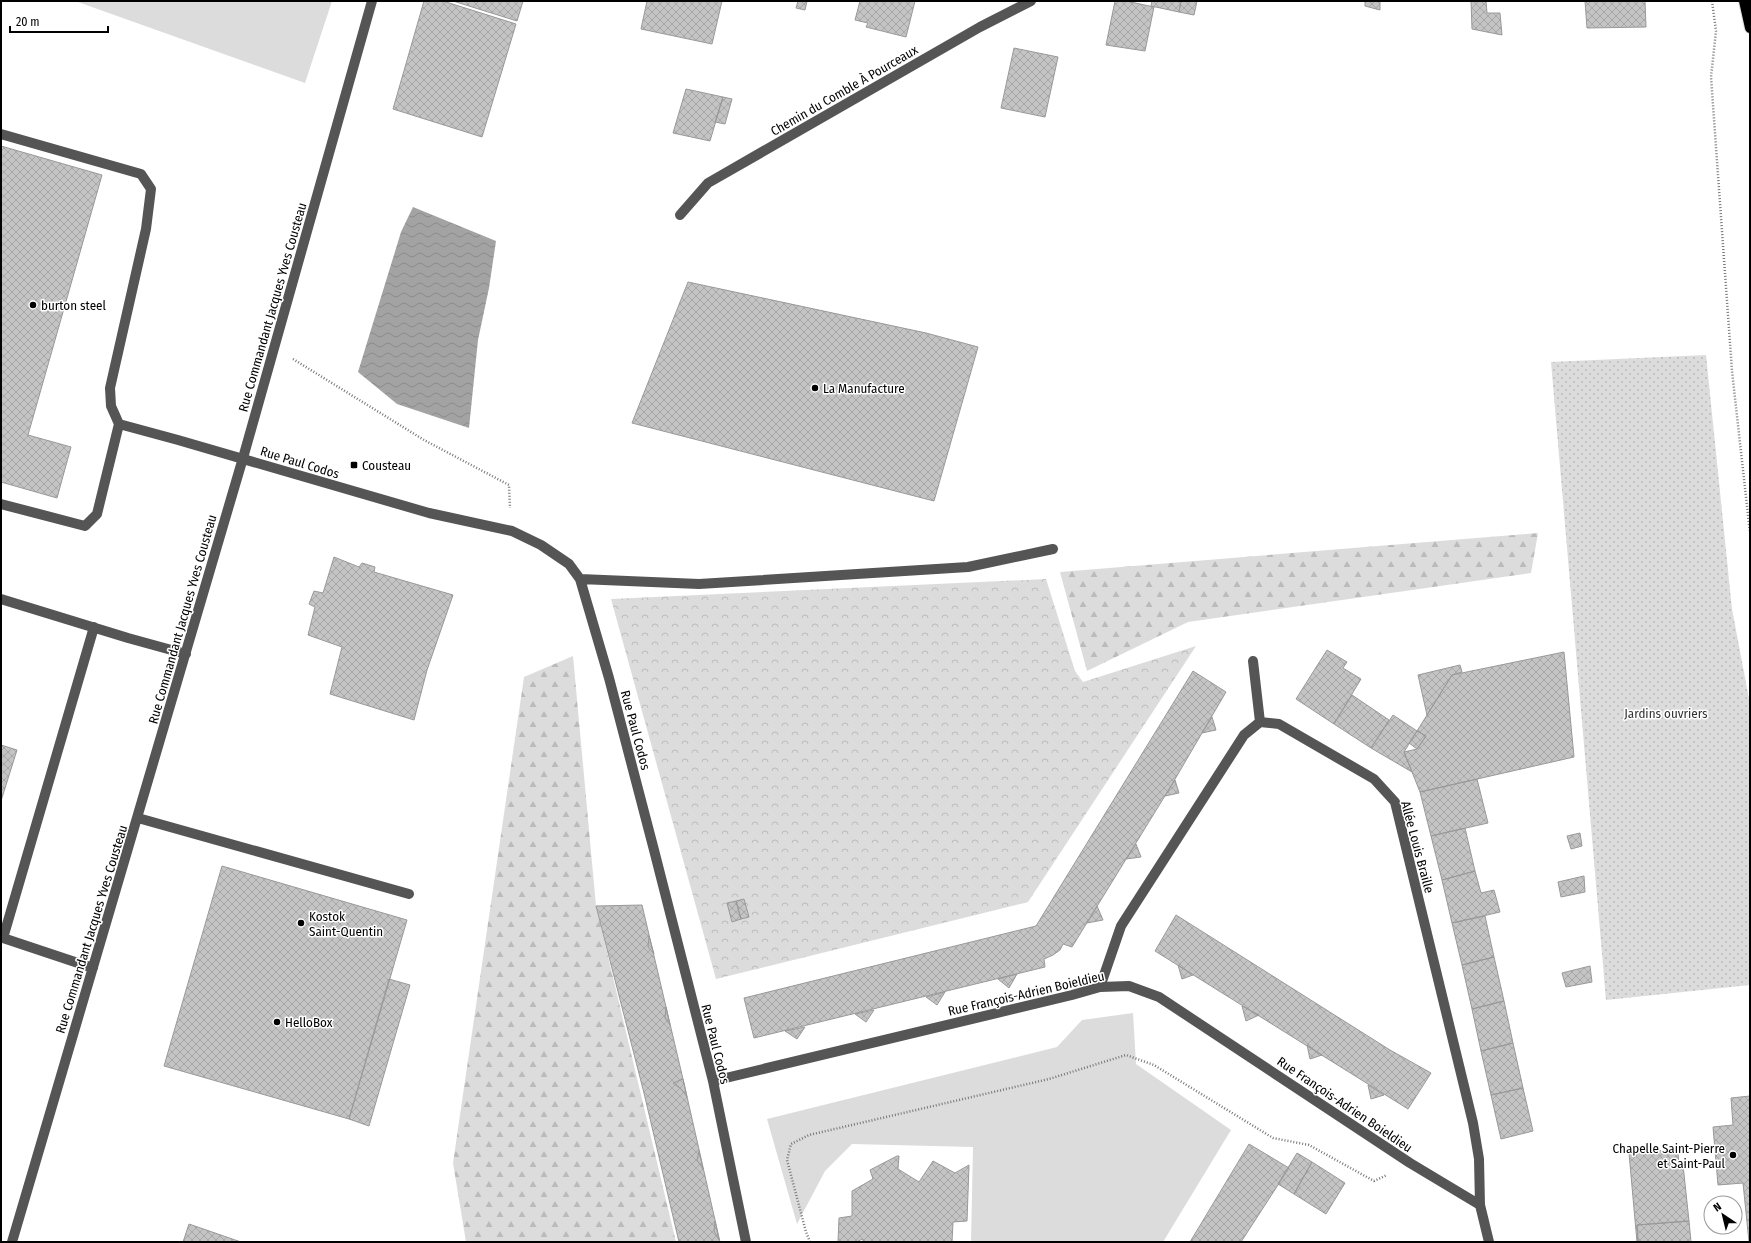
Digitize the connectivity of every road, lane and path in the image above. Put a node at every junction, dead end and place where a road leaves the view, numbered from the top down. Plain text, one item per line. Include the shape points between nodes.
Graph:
1 (372, 1) edge
2 (1031, 1) edge
3 (1712, 1) edge
4 (1744, 1) edge
5 (1750, 28) edge
6 (1, 134) edge
7 (680, 215) dead end
8 (274, 347) junction
9 (119, 424) junction
10 (243, 458) junction
11 (1, 504) edge
12 (512, 531) junction
13 (1750, 533) edge
14 (1054, 549) dead end
15 (580, 579) junction
16 (1, 599) edge
17 (94, 627) junction
18 (186, 654) junction
19 (1253, 661) dead end
20 (1260, 722) junction
21 (138, 818) junction
22 (409, 894) dead end
23 (2, 942) edge
24 (94, 968) junction
25 (1100, 987) junction
26 (713, 1080) junction
27 (1410, 1163) junction
28 (1480, 1204) junction
29 (12, 1242) edge
30 (746, 1242) edge
31 (810, 1242) edge
32 (1489, 1242) edge

1 - 8 street, Rue Commandant Jacques Yves Cousteau
2 - 7 street, Chemin du Comble À Pourceaux via 980,27 708,183
3 - 13 path via 1716,31 1711,77 1731,363
4 - 5 main road
6 - 9 street via 141,174 151,189 146,229 110,388 111,406
8 - 10 street, Rue Commandant Jacques Yves Cousteau
8 - 12 path via 424,440 509,485
9 - 10 street, Rue Paul Codos
9 - 11 street via 97,514 85,526
10 - 12 street, Rue Paul Codos via 429,513
10 - 18 street, Rue Commandant Jacques Yves Cousteau
12 - 15 street, Rue Paul Codos via 541,545 569,564
14 - 15 street via 968,567 699,584
15 - 26 street, Rue Paul Codos via 609,678
16 - 17 street
17 - 18 street
17 - 23 street
18 - 21 street, Rue Commandant Jacques Yves Cousteau
19 - 20 street
20 - 25 street via 1244,735 1121,926
20 - 28 street, Allée Louis Braille via 1279,724 1374,779 1395,802 1473,1124 1479,1159
21 - 22 street
21 - 24 street, Rue Commandant Jacques Yves Cousteau
23 - 24 street
24 - 29 street, Rue Commandant Jacques Yves Cousteau
25 - 26 street, Rue François-Adrien Boieldieu
25 - 27 street, Rue François-Adrien Boieldieu via 1129,986 1159,997
26 - 30 street, Rue Paul Codos
27 - 28 street, Rue François-Adrien Boieldieu
27 - 31 path via 1374,1181 1309,1144 1273,1138 1154,1065 1126,1054 1048,1079 809,1135 791,1144 787,1160
28 - 32 street, Allée Louis Braille

